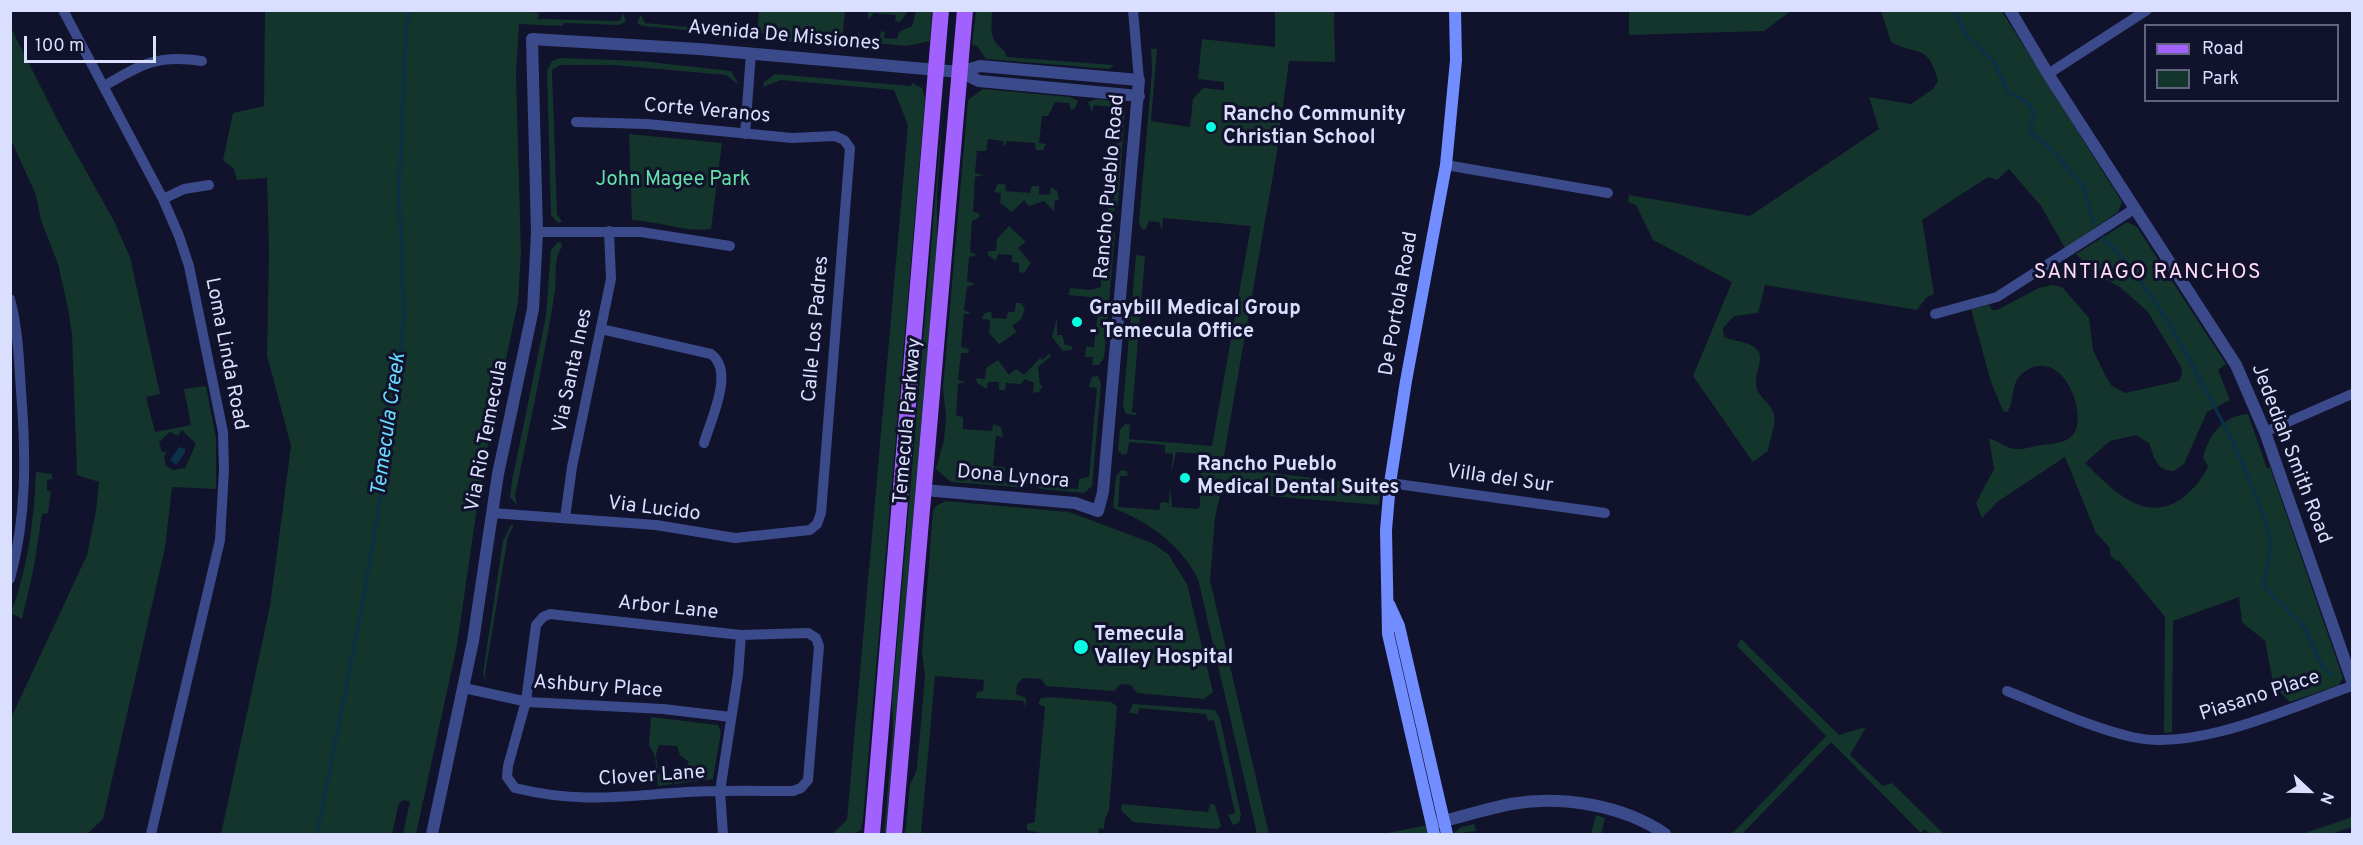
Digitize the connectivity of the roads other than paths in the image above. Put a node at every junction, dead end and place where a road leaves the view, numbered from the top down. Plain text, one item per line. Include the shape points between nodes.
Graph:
1 (63, 10) edge
2 (941, 10) edge
3 (965, 10) edge
4 (1133, 10) edge
5 (1455, 10) edge
6 (2010, 10) edge
7 (2147, 10) edge
8 (532, 39) joint
9 (751, 53) junction
10 (202, 61) dead end
11 (936, 70) junction
12 (960, 72) junction
13 (2048, 74) junction
14 (1139, 80) junction
15 (104, 86) junction
16 (1139, 96) junction
17 (576, 122) dead end
18 (746, 134) junction
19 (835, 136) joint
20 (1446, 165) junction
21 (209, 185) dead end
22 (1608, 193) dead end
23 (163, 199) junction
24 (2134, 210) junction
25 (609, 231) junction
26 (537, 232) junction
27 (730, 246) dead end
28 (10, 299) edge
29 (1935, 314) dead end
30 (600, 329) junction
31 (2352, 394) edge
32 (2265, 432) junction
33 (704, 443) dead end
34 (1390, 483) junction
35 (924, 490) junction
36 (1098, 511) joint
37 (492, 513) junction
38 (1605, 513) dead end
39 (565, 518) junction
40 (810, 530) joint
41 (10, 579) edge
42 (741, 635) junction
43 (2352, 683) edge
44 (464, 688) junction
45 (2007, 691) dead end
46 (526, 701) junction
47 (731, 717) junction
48 (720, 791) junction
49 (793, 791) joint
50 (1436, 826) edge
51 (151, 834) edge
52 (432, 834) edge
53 (723, 834) edge
54 (872, 834) edge
55 (894, 834) edge
56 (1447, 834) edge
57 (1665, 834) edge

1 - 15 street, Loma Linda Road
2 - 11 main road, Temecula Parkway
3 - 12 main road, Temecula Parkway
4 - 14 street
5 - 20 main road, De Portola Road via 1456,60
6 - 13 street, Jedediah Smith Road
7 - 13 street
8 - 9 street, Avenida De Missiones
8 - 26 street, Via Rio Temecula
9 - 11 street, Avenida De Missiones
9 - 18 street
10 - 15 street via 161,58
11 - 12 street, Avenida De Missiones
11 - 54 main road, Temecula Parkway
12 - 14 street, Avenida De Missiones via 980,66
12 - 16 street, Avenida De Missiones via 979,81
12 - 35 main road, Temecula Parkway
13 - 24 street, Jedediah Smith Road
14 - 16 street, Rancho Pueblo Road
15 - 23 street, Loma Linda Road
16 - 36 street, Rancho Pueblo Road via 1103,492
17 - 18 street, Corte Veranos via 647,124
18 - 19 street, Corte Veranos
19 - 40 street, Calle Los Padres via 850,148 850,157 821,513
20 - 22 street
20 - 34 main road, De Portola Road
21 - 23 street via 184,189
23 - 51 street, Loma Linda Road via 189,266 218,398 224,470 220,540
24 - 29 street via 1997,297
24 - 32 street, Jedediah Smith Road via 2236,365
25 - 26 street
25 - 27 street via 671,234
25 - 30 street, Via Santa Ines via 611,279
26 - 37 street, Via Rio Temecula via 533,309
28 - 41 street via 19,353 26,462 20,545
30 - 33 street via 711,354 717,359 722,380
30 - 39 street, Via Santa Ines
31 - 32 street
32 - 43 street, Jedediah Smith Road
34 - 38 street, Villa del Sur
34 - 50 main road, De Portola Road via 1386,530 1388,634
35 - 36 street, Dona Lynora via 1075,503
35 - 55 main road, Temecula Parkway
37 - 39 street, Via Lucido
37 - 44 street, Via Rio Temecula
39 - 40 street, Via Lucido via 675,527 735,538
42 - 46 street, Arbor Lane via 550,614 536,625
42 - 47 street
42 - 49 street, Arbor Lane via 808,633 819,646 808,780
43 - 45 street, Piasano Place via 2217,733 2173,740 2133,737
44 - 46 street, Ashbury Place
44 - 52 street, Via Rio Temecula
46 - 47 street, Ashbury Place
46 - 48 street, Clover Lane via 508,766 507,777 515,789 594,800
47 - 48 street
48 - 49 street, Clover Lane
48 - 53 street
50 - 56 main road, De Portola Road
50 - 57 street via 1513,804 1566,801 1616,812

